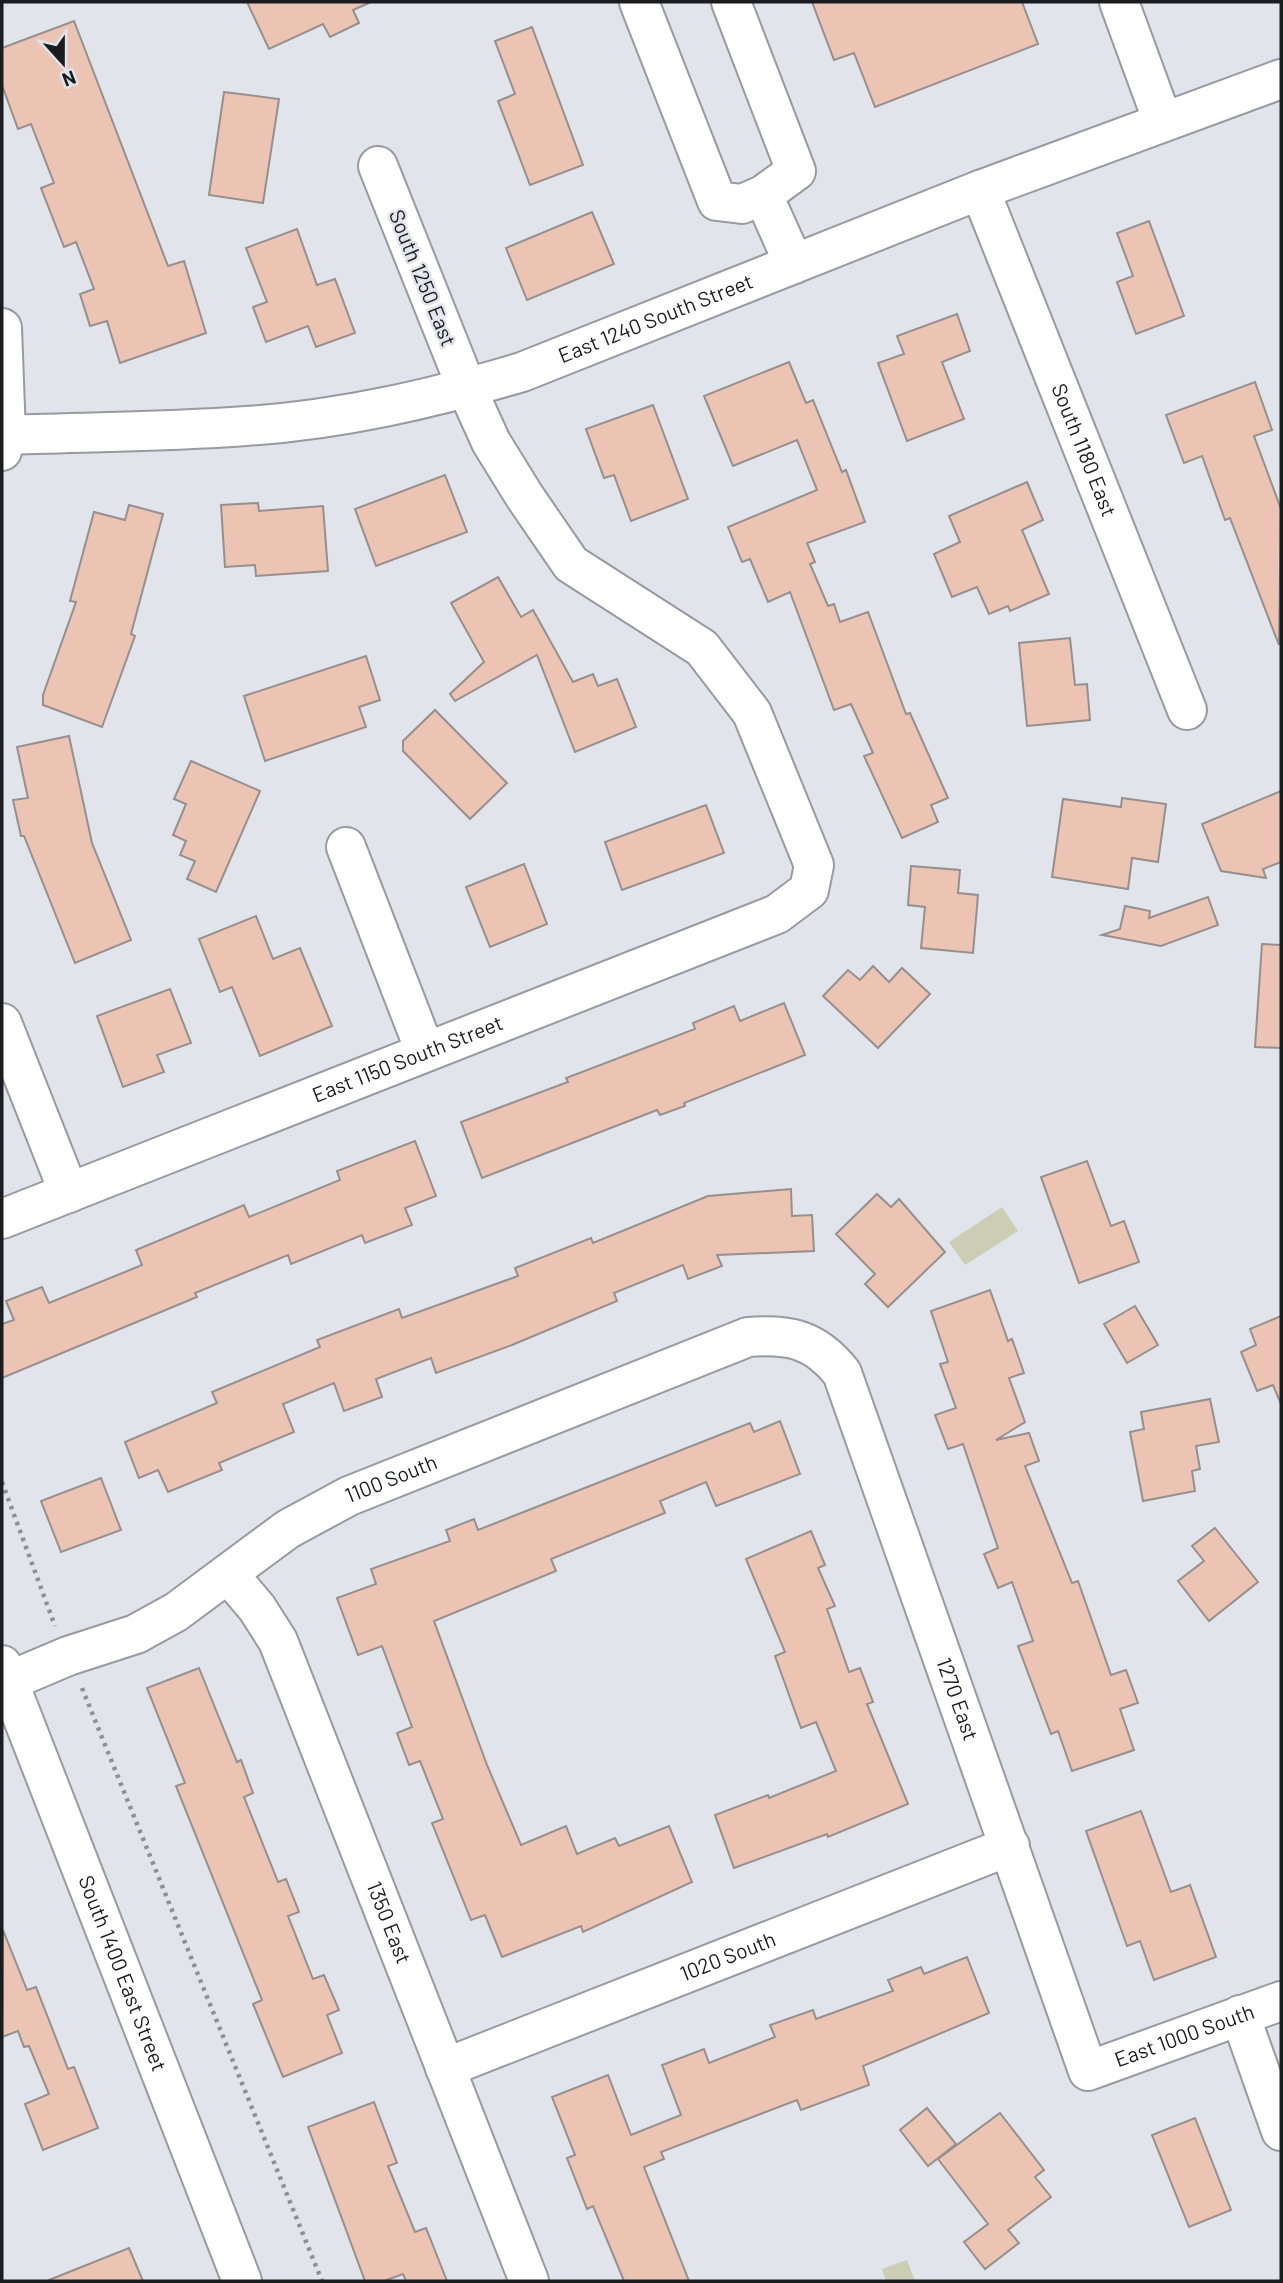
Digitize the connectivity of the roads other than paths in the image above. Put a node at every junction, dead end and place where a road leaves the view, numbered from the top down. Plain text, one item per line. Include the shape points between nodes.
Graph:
1 (639, 2) edge
2 (731, 2) edge
3 (1119, 2) edge
4 (1281, 79) edge
5 (1163, 122) junction
6 (378, 166) dead end
7 (980, 190) junction
8 (763, 195) junction
9 (794, 264) junction
10 (2, 328) edge
11 (467, 389) junction
12 (3, 441) edge
13 (1186, 710) dead end
14 (346, 847) dead end
15 (809, 890) joint
16 (2, 1023) edge
17 (425, 1051) junction
18 (69, 1193) junction
19 (2, 1219) edge
20 (806, 1342) joint
21 (229, 1575) junction
22 (4, 1677) edge
23 (1010, 1846) junction
24 (1281, 2001) edge
25 (1240, 2015) junction
26 (445, 2068) junction
27 (1088, 2071) joint
28 (1281, 2131) edge
29 (242, 2281) edge
30 (529, 2281) edge

1 - 8 street via 717,201 742,204
2 - 8 street via 796,171
3 - 5 street
4 - 5 street, East 1240 South Street
5 - 7 street, East 1240 South Street
6 - 11 street, South 1250 East
7 - 9 street, East 1240 South Street
7 - 13 street, South 1180 East
8 - 9 street
9 - 11 street, East 1240 South Street via 526,371
10 - 12 street
11 - 12 street, East 1240 South Street via 406,404 248,426
11 - 15 street, South 1250 East via 491,442 571,564 702,648 752,713 814,865
14 - 17 street
15 - 17 street, East 1150 South Street via 777,914
16 - 18 street
17 - 18 street, East 1150 South Street
18 - 19 street, East 1150 South Street
20 - 21 street, 1100 South via 776,1335 748,1337 349,1496 288,1529
20 - 23 street, 1270 East via 827,1354 842,1373
21 - 22 street, 1100 South via 136,1634
21 - 26 street, 1350 East via 278,1641
22 - 29 street, South 1400 East Street
23 - 26 street, 1020 South
23 - 27 street, 1270 East
24 - 25 street, East 1000 South
25 - 27 street, East 1000 South
25 - 28 street
26 - 30 street, 1350 East

